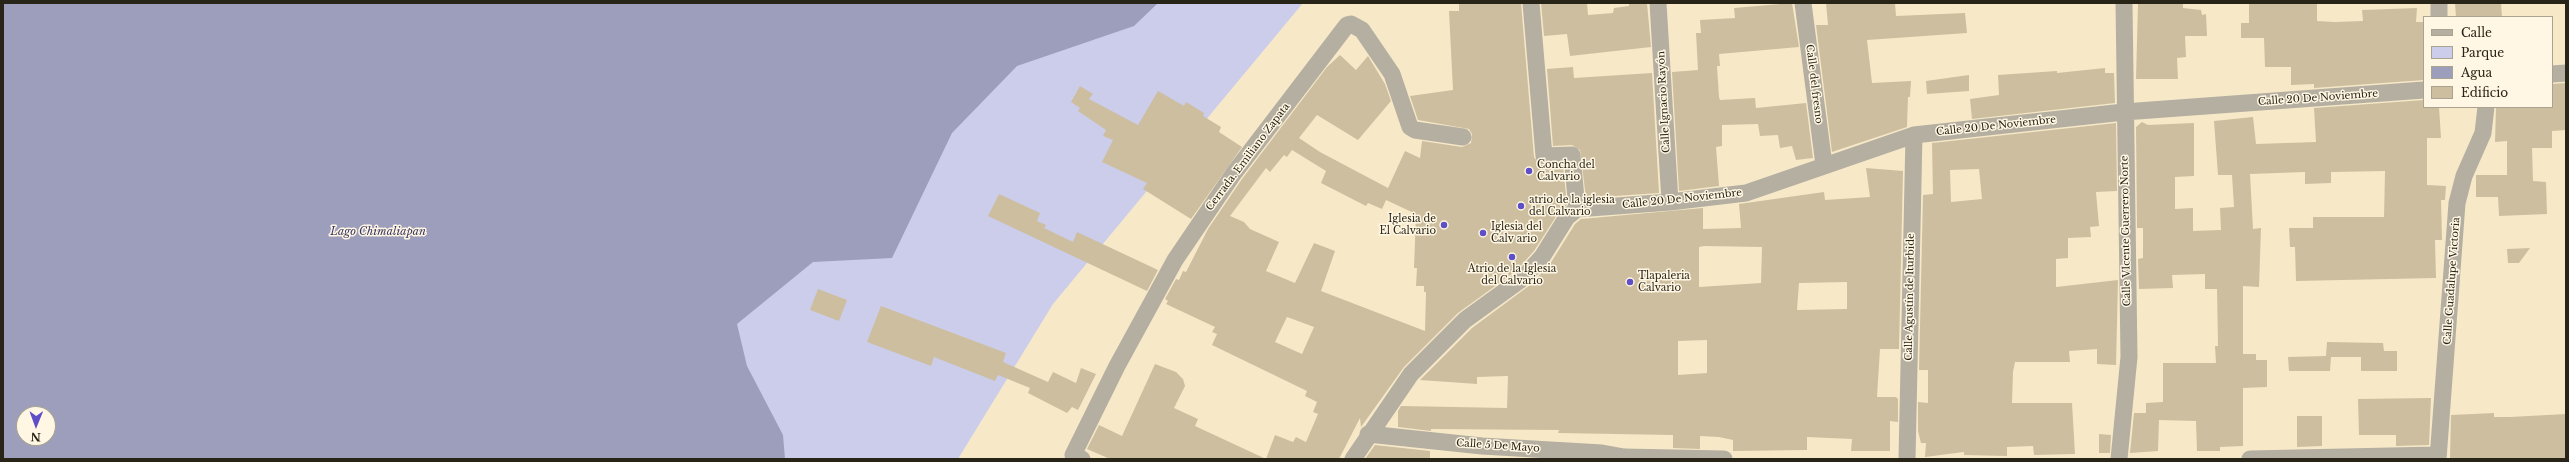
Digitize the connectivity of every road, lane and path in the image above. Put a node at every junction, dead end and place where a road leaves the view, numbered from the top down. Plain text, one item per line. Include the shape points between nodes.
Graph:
1 (1531, 3) edge
2 (1658, 3) edge
3 (1803, 3) edge
4 (2124, 3) edge
5 (2439, 3) edge
6 (2439, 16) edge
7 (2566, 73) edge
8 (2553, 74) edge
9 (2423, 90) edge
10 (2486, 108) edge
11 (2124, 112) junction
12 (1914, 135) junction
13 (1463, 137) dead end
14 (1824, 165) junction
15 (1670, 202) junction
16 (1577, 209) junction
17 (1368, 434) junction
18 (1077, 457) edge
19 (2438, 457) edge
20 (1625, 458) edge
21 (1353, 459) edge
22 (1724, 459) edge
23 (1907, 459) edge
24 (2119, 459) edge
25 (2250, 459) edge

1 - 16 street via 1544,156 1572,155
2 - 15 street, Calle Ignacio Rayón
3 - 14 street, Calle del fresno
4 - 11 street, Calle VIcente Guerrero Norte
5 - 6 street
7 - 8 street
9 - 11 street, Calle 20 De Noviembre
10 - 19 street, Calle Guadalupe Victoria via 2483,133 2464,176 2457,203
11 - 12 street, Calle 20 De Noviembre
11 - 24 street, Calle VIcente Guerrero Norte via 2129,358
12 - 14 street, Calle 20 De Noviembre
12 - 23 street, Calle Agustín de Iturbide
13 - 18 street, Cerrada. Emiliano Zapata via 1414,130 1410,127 1392,74 1362,30 1351,24 1347,25 1200,219 1117,366
14 - 15 street, Calle 20 De Noviembre via 1746,193
15 - 16 street, Calle 20 De Noviembre
16 - 17 street via 1567,217 1542,257 1523,278 1465,320 1411,374
17 - 20 street, Calle 5 De Mayo via 1482,446 1602,453
17 - 21 street
19 - 25 street
20 - 22 street, Calle 5 De Mayo

